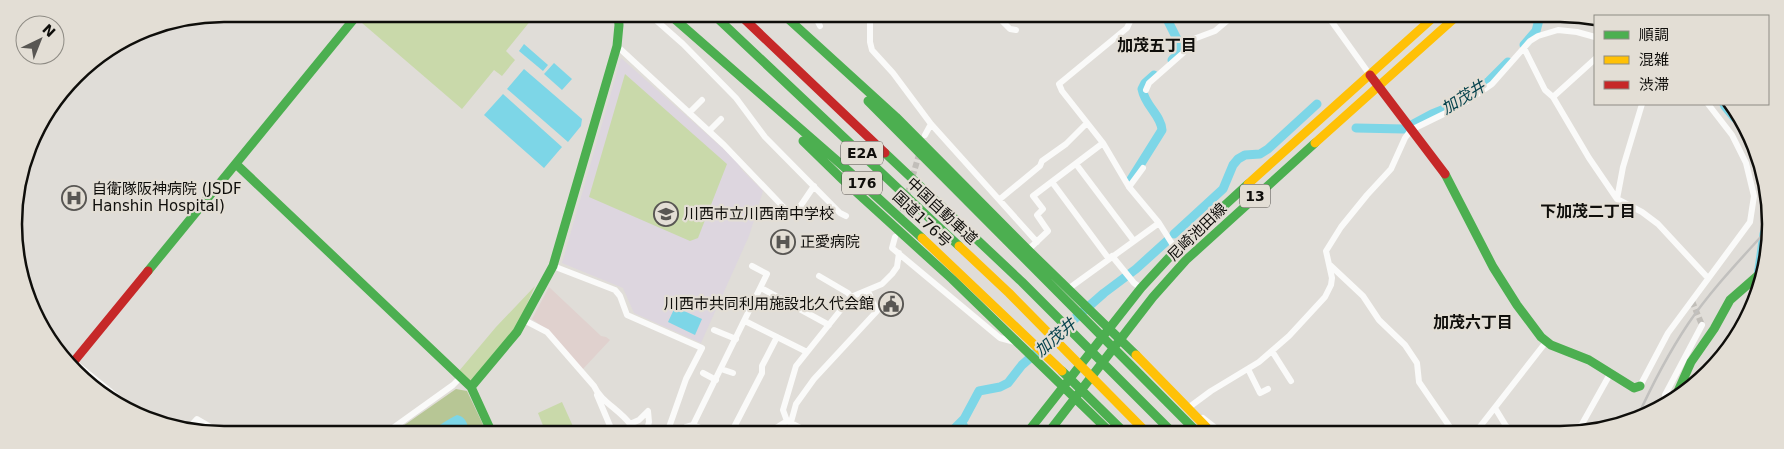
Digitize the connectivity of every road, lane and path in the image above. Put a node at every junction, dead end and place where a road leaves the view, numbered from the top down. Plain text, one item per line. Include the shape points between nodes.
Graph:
1 (351, 22) edge
2 (619, 22) edge
3 (658, 22) edge
4 (678, 22) edge
5 (722, 22) edge
6 (748, 22) edge
7 (791, 22) edge
8 (792, 22) edge
9 (818, 22) edge
10 (870, 22) edge
11 (1003, 22) edge
12 (1130, 22) edge
13 (1226, 22) edge
14 (1332, 22) edge
15 (1428, 22) edge
16 (1450, 22) edge
17 (820, 26) dead end
18 (1016, 30) dead end
19 (1594, 37) edge
20 (616, 46) junction
21 (1524, 48) junction
22 (867, 53) dead end
23 (879, 56) junction
24 (1594, 60) edge
25 (725, 64) junction
26 (1370, 75) junction
27 (1380, 86) junction
28 (1146, 90) dead end
29 (1553, 97) junction
30 (702, 100) dead end
31 (1642, 105) edge
32 (1709, 105) edge
33 (689, 113) junction
34 (721, 119) dead end
35 (1087, 123) junction
36 (931, 124) junction
37 (1411, 130) junction
38 (709, 131) junction
39 (925, 135) dead end
40 (1103, 144) junction
41 (236, 164) junction
42 (1076, 164) junction
43 (1142, 168) dead end
44 (1052, 182) junction
45 (814, 186) junction
46 (1129, 187) junction
47 (1000, 199) junction
48 (1617, 199) junction
49 (846, 216) dead end
50 (1159, 223) junction
51 (895, 237) dead end
52 (1134, 241) junction
53 (1037, 242) junction
54 (1028, 250) junction
55 (1176, 250) junction
56 (899, 253) junction
57 (1110, 258) junction
58 (1330, 265) junction
59 (553, 266) junction
60 (752, 266) dead end
61 (819, 276) dead end
62 (1708, 278) junction
63 (1754, 279) edge
64 (760, 288) junction
65 (1141, 288) junction
66 (1068, 289) junction
67 (868, 291) junction
68 (727, 298) dead end
69 (851, 298) junction
70 (750, 309) junction
71 (524, 320) junction
72 (745, 321) junction
73 (829, 324) junction
74 (1702, 325) dead end
75 (1109, 329) junction
76 (714, 330) dead end
77 (777, 336) junction
78 (736, 339) junction
79 (1121, 340) junction
80 (1546, 342) junction
81 (1018, 343) junction
82 (1272, 351) junction
83 (807, 352) junction
84 (75, 360) edge
85 (721, 368) junction
86 (1248, 369) junction
87 (703, 373) dead end
88 (732, 373) dead end
89 (1610, 374) junction
90 (461, 378) junction
91 (716, 380) junction
92 (1291, 381) dead end
93 (1640, 386) joint
94 (1681, 386) edge
95 (471, 387) junction
96 (1063, 387) junction
97 (1268, 389) dead end
98 (598, 396) junction
99 (1665, 396) edge
100 (1075, 399) junction
101 (1188, 408) junction
102 (1495, 408) junction
103 (789, 422) junction
104 (192, 424) edge
105 (630, 424) joint
106 (694, 425) joint
107 (1582, 425) edge
108 (209, 426) edge
109 (396, 426) edge
110 (489, 426) edge
111 (610, 426) edge
112 (648, 426) edge
113 (669, 426) edge
114 (690, 426) edge
115 (735, 426) edge
116 (781, 426) edge
117 (796, 426) edge
118 (1033, 426) edge
119 (1054, 426) edge
120 (1102, 426) edge
121 (1117, 426) edge
122 (1139, 426) edge
123 (1166, 426) edge
124 (1190, 426) edge
125 (1205, 426) edge
126 (1215, 426) edge
127 (1449, 426) edge
128 (1481, 426) edge
129 (1506, 426) edge

1 - 41 main road
2 - 20 main road
3 - 45 street via 736,98 765,137
4 - 25 main road, 国道176号 / 176
5 - 122 main road, 中国自動車道 / E2A via 1010,293
6 - 123 main road, 中国自動車道 / E2A via 1022,282
7 - 124 main road
8 - 54 main road via 896,117
9 - 17 street
10 - 23 street via 872,50
11 - 18 street
12 - 35 street via 1127,28 1059,84
13 - 28 street via 1215,31 1191,40 1183,53 1149,83
14 - 26 street
15 - 26 main road, 尼崎池田線 / 13
16 - 27 main road, 尼崎池田線 / 13
19 - 21 street via 1558,30 1538,36
20 - 33 street
20 - 59 main road
21 - 29 street
21 - 37 street via 1492,84 1460,106
22 - 23 street
23 - 36 street
24 - 29 street
25 - 81 main road via 843,180 939,266
25 - 121 main road, 国道176号 / 176 via 842,165 996,307
26 - 27 main road
26 - 55 main road, 尼崎池田線 / 13
27 - 37 main road
27 - 79 main road, 尼崎池田線 / 13 via 1186,260
29 - 48 street
30 - 33 street
31 - 48 street
32 - 62 street via 1732,135 1746,163 1754,196 1750,222
33 - 38 street
34 - 38 street
35 - 40 street
35 - 47 street
36 - 39 street
36 - 47 street
37 - 58 street via 1391,169 1341,227 1326,251
37 - 80 main road via 1446,176 1493,267
38 - 45 street via 791,215 795,214
40 - 42 street
40 - 46 street
41 - 84 main road
41 - 90 main road
42 - 44 street
42 - 52 street
43 - 46 street
44 - 53 street via 1033,196 1043,209 1037,215 1048,231
44 - 57 street
45 - 49 street
46 - 50 street
47 - 53 street
48 - 62 street via 1658,224
50 - 52 street
50 - 55 street
51 - 56 street via 892,248
52 - 57 street
53 - 54 street
54 - 66 main road
55 - 65 main road, 尼崎池田線 / 13
56 - 67 street via 897,267 892,274
56 - 81 street via 1000,338
57 - 65 street
57 - 66 street
58 - 82 street via 1329,292
58 - 127 street via 1363,296 1379,320 1405,345 1417,364 1419,382
59 - 71 main road
59 - 113 street via 615,290 627,315 702,348 686,379
60 - 64 street via 768,271
61 - 69 street
62 - 93 street via 1668,333
63 - 94 main road via 1730,300
64 - 70 street
64 - 73 street
65 - 75 main road, 尼崎池田線 / 13
66 - 75 main road
67 - 69 street
67 - 103 street via 876,311 814,379 796,404
68 - 70 street
69 - 73 street
70 - 72 street
71 - 95 main road
71 - 98 street via 547,332 594,386
72 - 77 street
72 - 78 street
73 - 83 street
74 - 99 street
75 - 79 main road
75 - 96 main road, 尼崎池田線 / 13
76 - 78 street
77 - 83 street
77 - 115 street
78 - 85 street
79 - 100 main road, 尼崎池田線 / 13
79 - 101 main road
80 - 89 main road via 1589,360
80 - 102 street
81 - 96 main road
82 - 86 street
82 - 92 street
83 - 103 street via 796,366 783,410
85 - 88 street
85 - 91 street
86 - 97 street via 1260,393
86 - 101 street
87 - 91 street
89 - 93 main road via 1634,388
89 - 107 street
90 - 95 main road
90 - 109 street
91 - 106 street
95 - 110 main road
96 - 100 main road
96 - 118 main road, 尼崎池田線 / 13
98 - 105 street via 625,416
98 - 111 street
100 - 119 main road, 尼崎池田線 / 13
100 - 120 main road
101 - 125 main road
101 - 126 street
102 - 128 street
102 - 129 street
103 - 116 street
103 - 117 street
104 - 108 street via 197,419
105 - 112 street via 648,411
106 - 114 street

